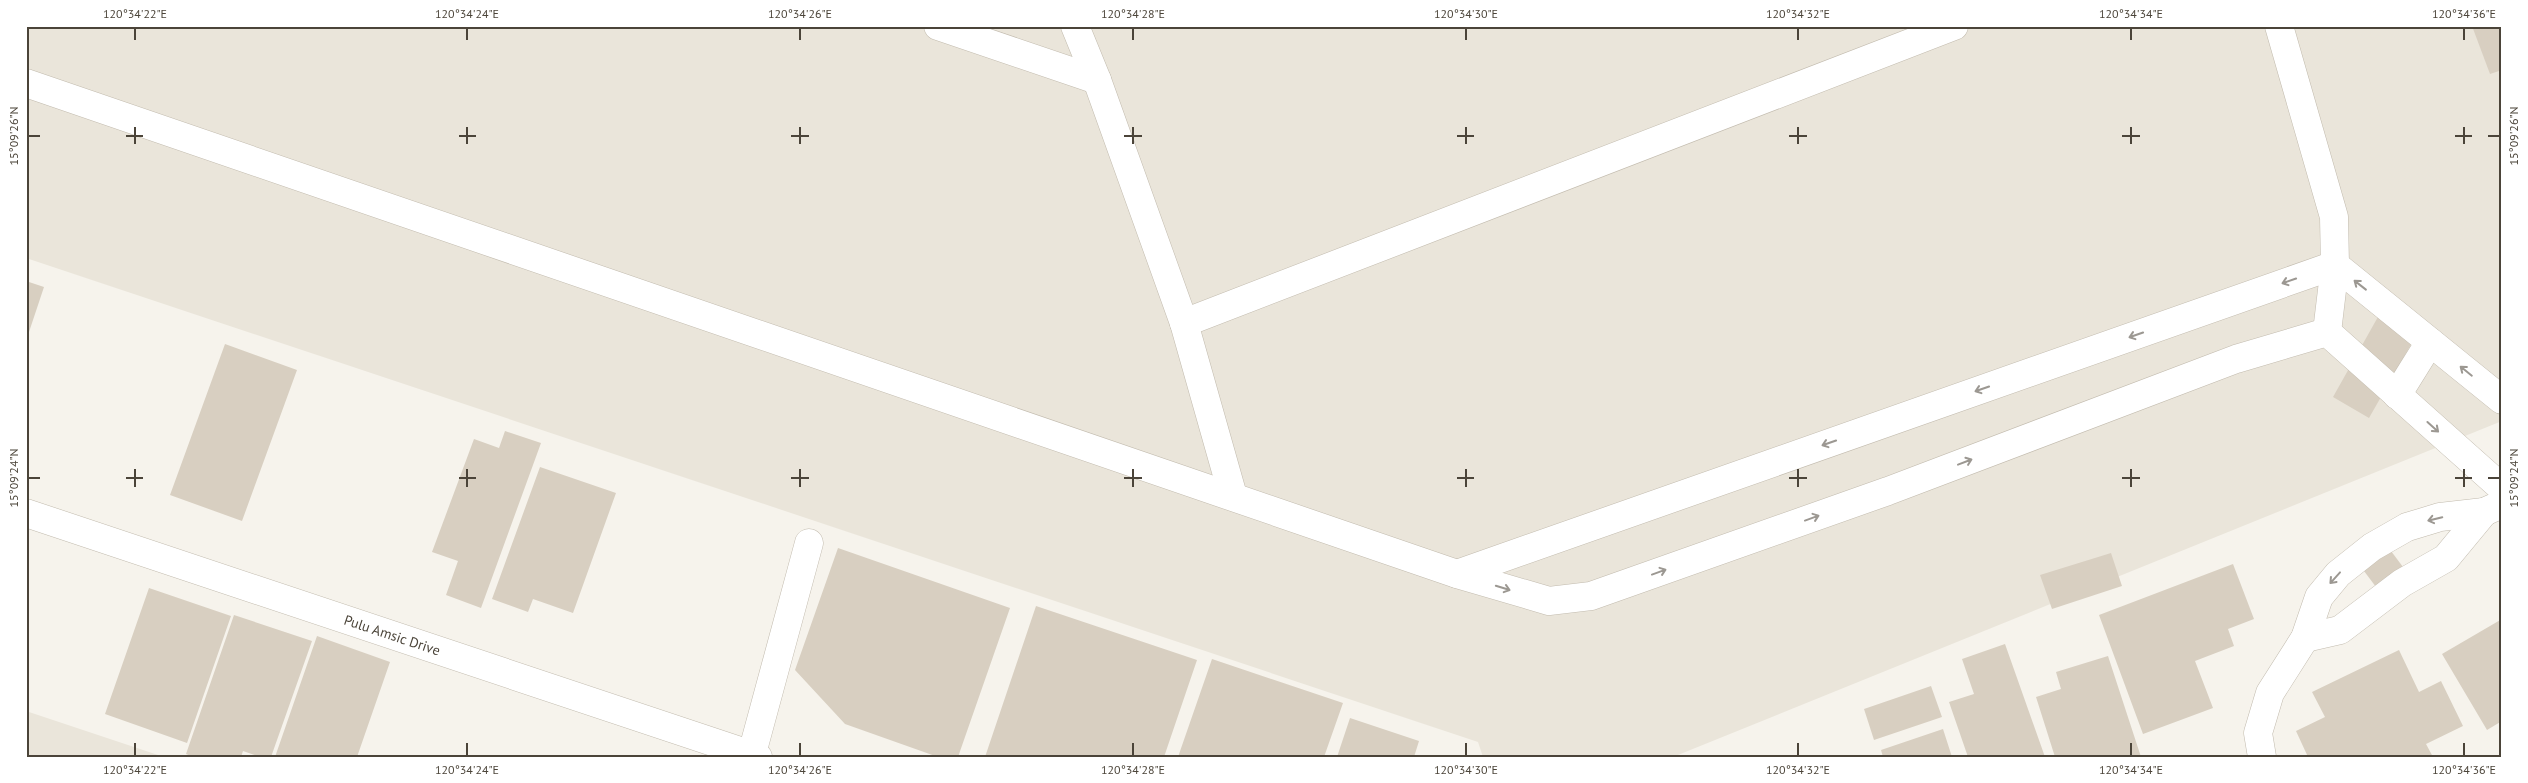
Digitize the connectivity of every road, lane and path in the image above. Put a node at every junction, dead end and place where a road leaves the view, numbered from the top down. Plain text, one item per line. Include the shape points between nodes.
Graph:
1 (938, 26) edge
2 (1075, 26) edge
3 (1954, 26) edge
4 (2279, 26) edge
5 (1097, 80) junction
6 (26, 83) edge
7 (2335, 265) junction
8 (1184, 323) junction
9 (2327, 332) junction
10 (2430, 342) junction
11 (2397, 395) junction
12 (2502, 400) edge
13 (2502, 488) edge
14 (1233, 496) junction
15 (2493, 508) edge
16 (26, 513) edge
17 (809, 543) dead end
18 (1456, 574) junction
19 (2305, 638) junction
20 (753, 756) edge
21 (2262, 757) edge

1 - 5 street
2 - 5 street
3 - 8 street
4 - 7 street via 2334,217
5 - 8 street
6 - 14 street
7 - 9 street
10 -> 7 street
7 -> 18 street
8 - 14 street
9 - 11 street
18 -> 9 street via 1549,601 1591,596 1888,491 2236,359
10 - 11 street
12 -> 10 street
11 -> 13 street
14 - 18 street
15 - 19 street via 2446,558 2402,583 2340,630
15 -> 19 street via 2407,527 2372,547 2338,574 2319,597
16 - 20 street, Pulu Amsic Drive
17 - 20 street
19 - 21 street via 2270,693 2258,733

